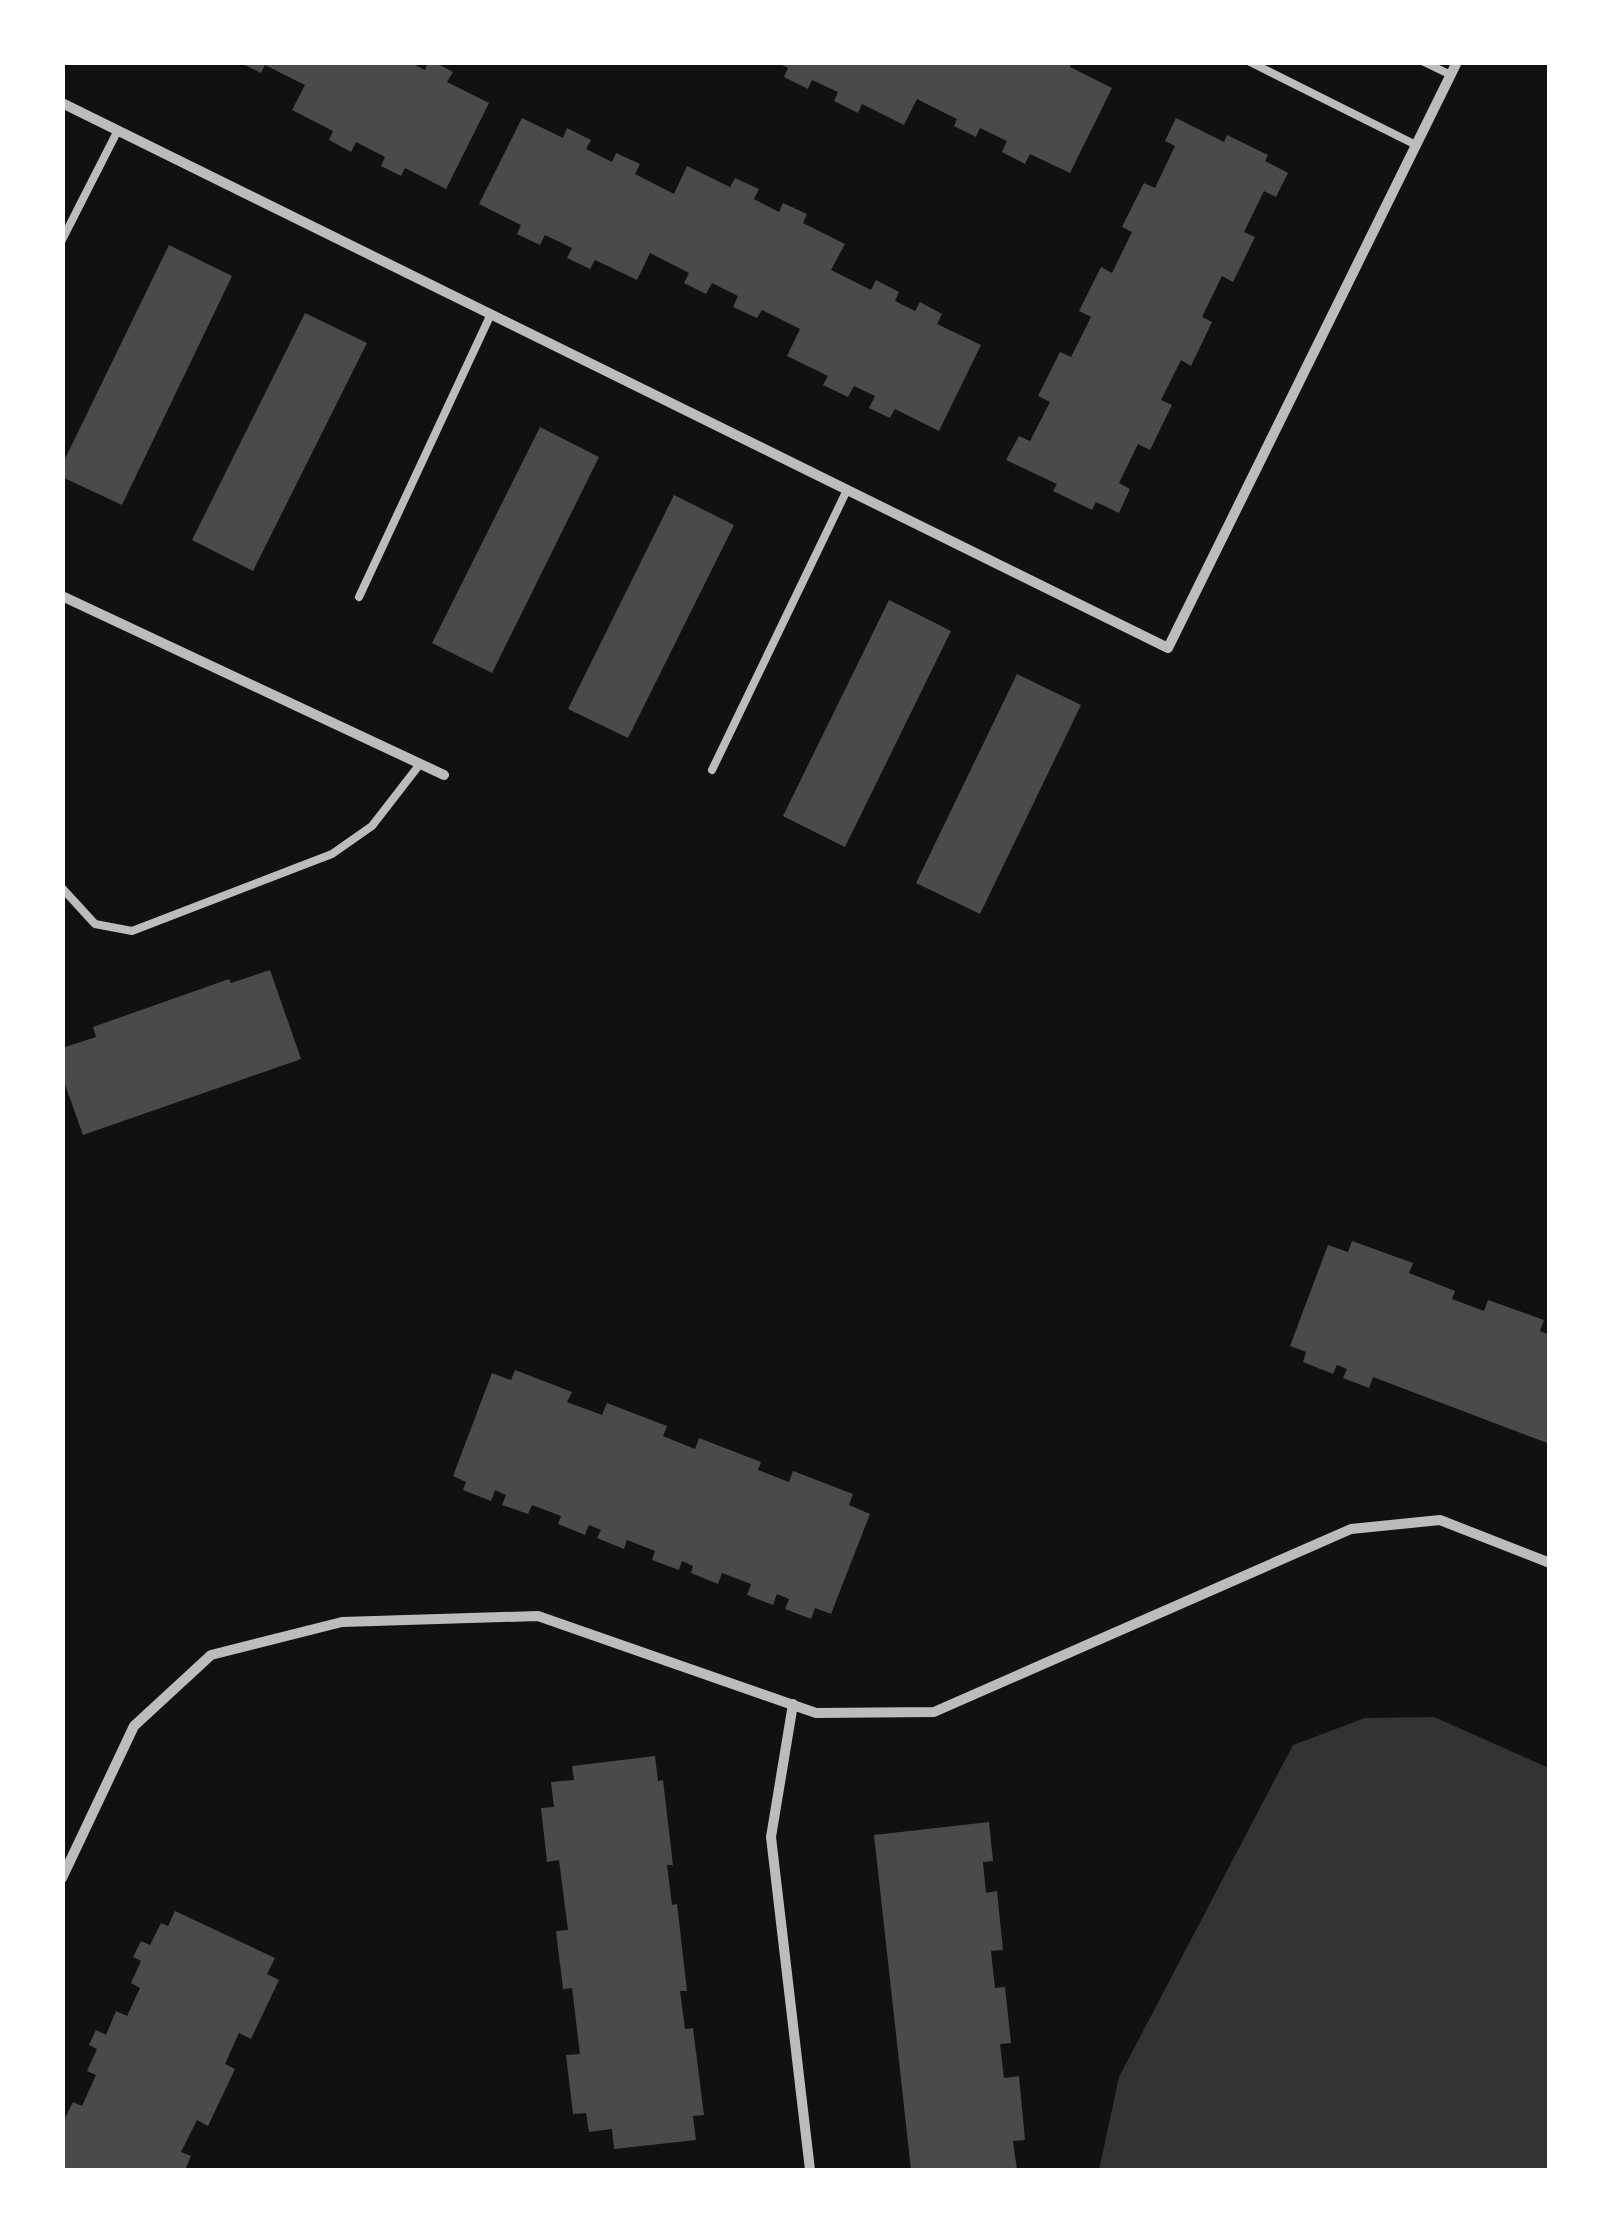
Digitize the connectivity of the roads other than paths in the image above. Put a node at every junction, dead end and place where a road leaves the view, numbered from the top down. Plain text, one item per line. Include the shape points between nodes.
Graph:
1 (1250, 62) edge
2 (1424, 62) edge
3 (1457, 62) edge
4 (1451, 75) junction
5 (62, 103) edge
6 (118, 130) junction
7 (1416, 145) junction
8 (65, 228) edge
9 (62, 240) edge
10 (491, 314) junction
11 (847, 490) junction
12 (62, 596) edge
13 (358, 596) dead end
14 (420, 764) junction
15 (712, 770) dead end
16 (444, 774) dead end
17 (62, 888) edge
18 (1550, 1563) edge
19 (792, 1704) junction
20 (62, 1878) edge
21 (810, 2170) edge

1 - 7 lane
2 - 4 lane
3 - 4 street
4 - 7 street
5 - 6 street
6 - 8 lane
6 - 10 street
7 - 11 street via 1168,648
8 - 9 lane
10 - 11 street
10 - 13 lane
11 - 15 lane
12 - 14 street
14 - 16 street
14 - 17 lane via 372,826 332,854 132,932 94,924
18 - 19 street via 1440,1520 1351,1529 934,1712 816,1712
19 - 20 street via 538,1616 342,1622 211,1655 134,1726
19 - 21 street via 771,1837

